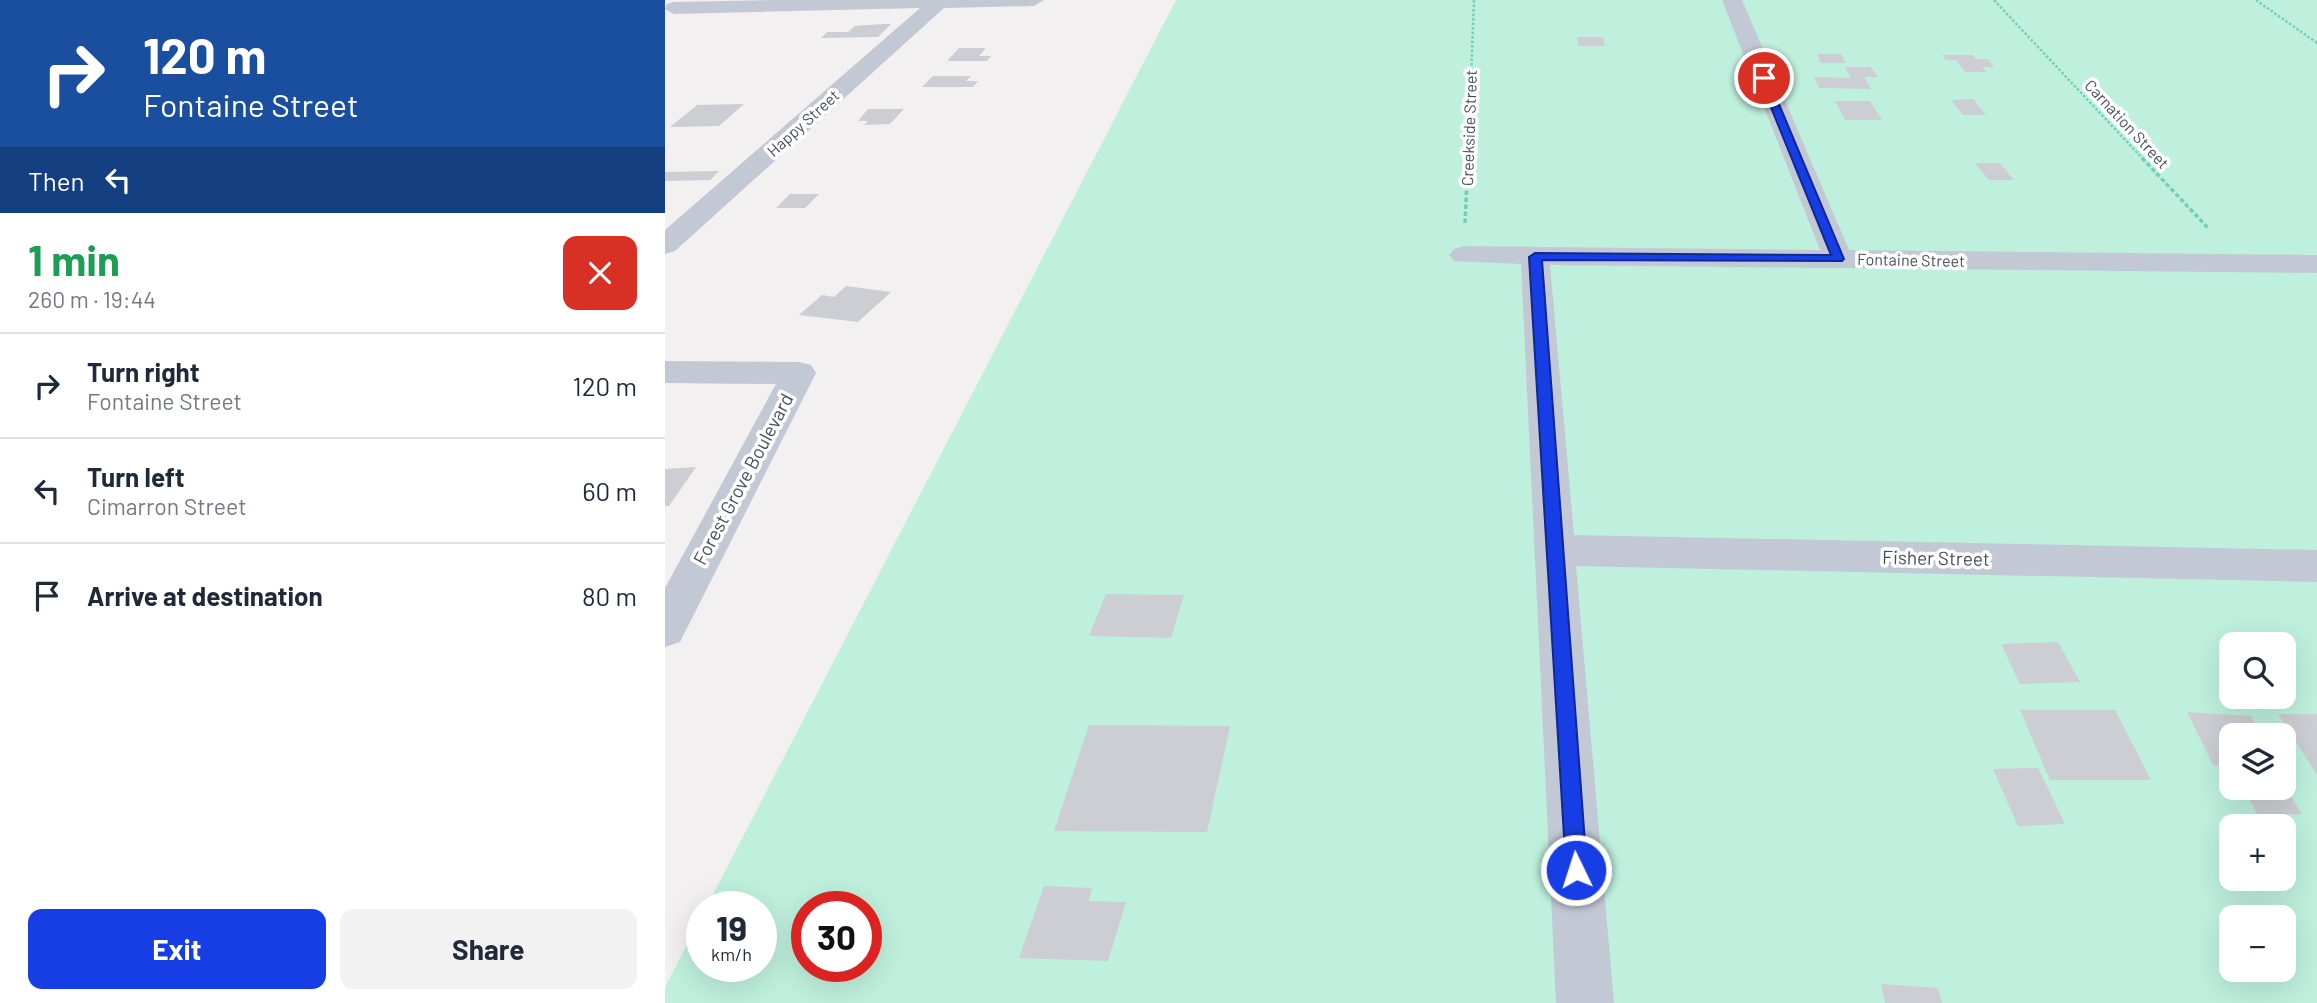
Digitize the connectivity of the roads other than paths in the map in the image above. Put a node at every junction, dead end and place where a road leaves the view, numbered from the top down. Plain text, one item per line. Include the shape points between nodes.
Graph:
1 (1034, 0) edge
2 (1732, 0) edge
3 (939, 2) edge
4 (675, 7) edge
5 (665, 245) edge
6 (1464, 255) road end
7 (1535, 257) junction
8 (1838, 259) junction
9 (2317, 264) edge
10 (665, 372) edge
11 (1555, 550) junction
12 (2317, 566) edge
13 (665, 629) edge
14 (1585, 1003) edge

1 - 3 street
2 - 8 street
3 - 4 street
3 - 5 street, Happy Street
6 - 7 street, Fontaine Street
7 - 8 street, Fontaine Street
7 - 11 street
8 - 9 street, Fontaine Street
10 - 13 street, Forest Grove Boulevard via 799,373
11 - 12 street, Fisher Street
11 - 14 street

